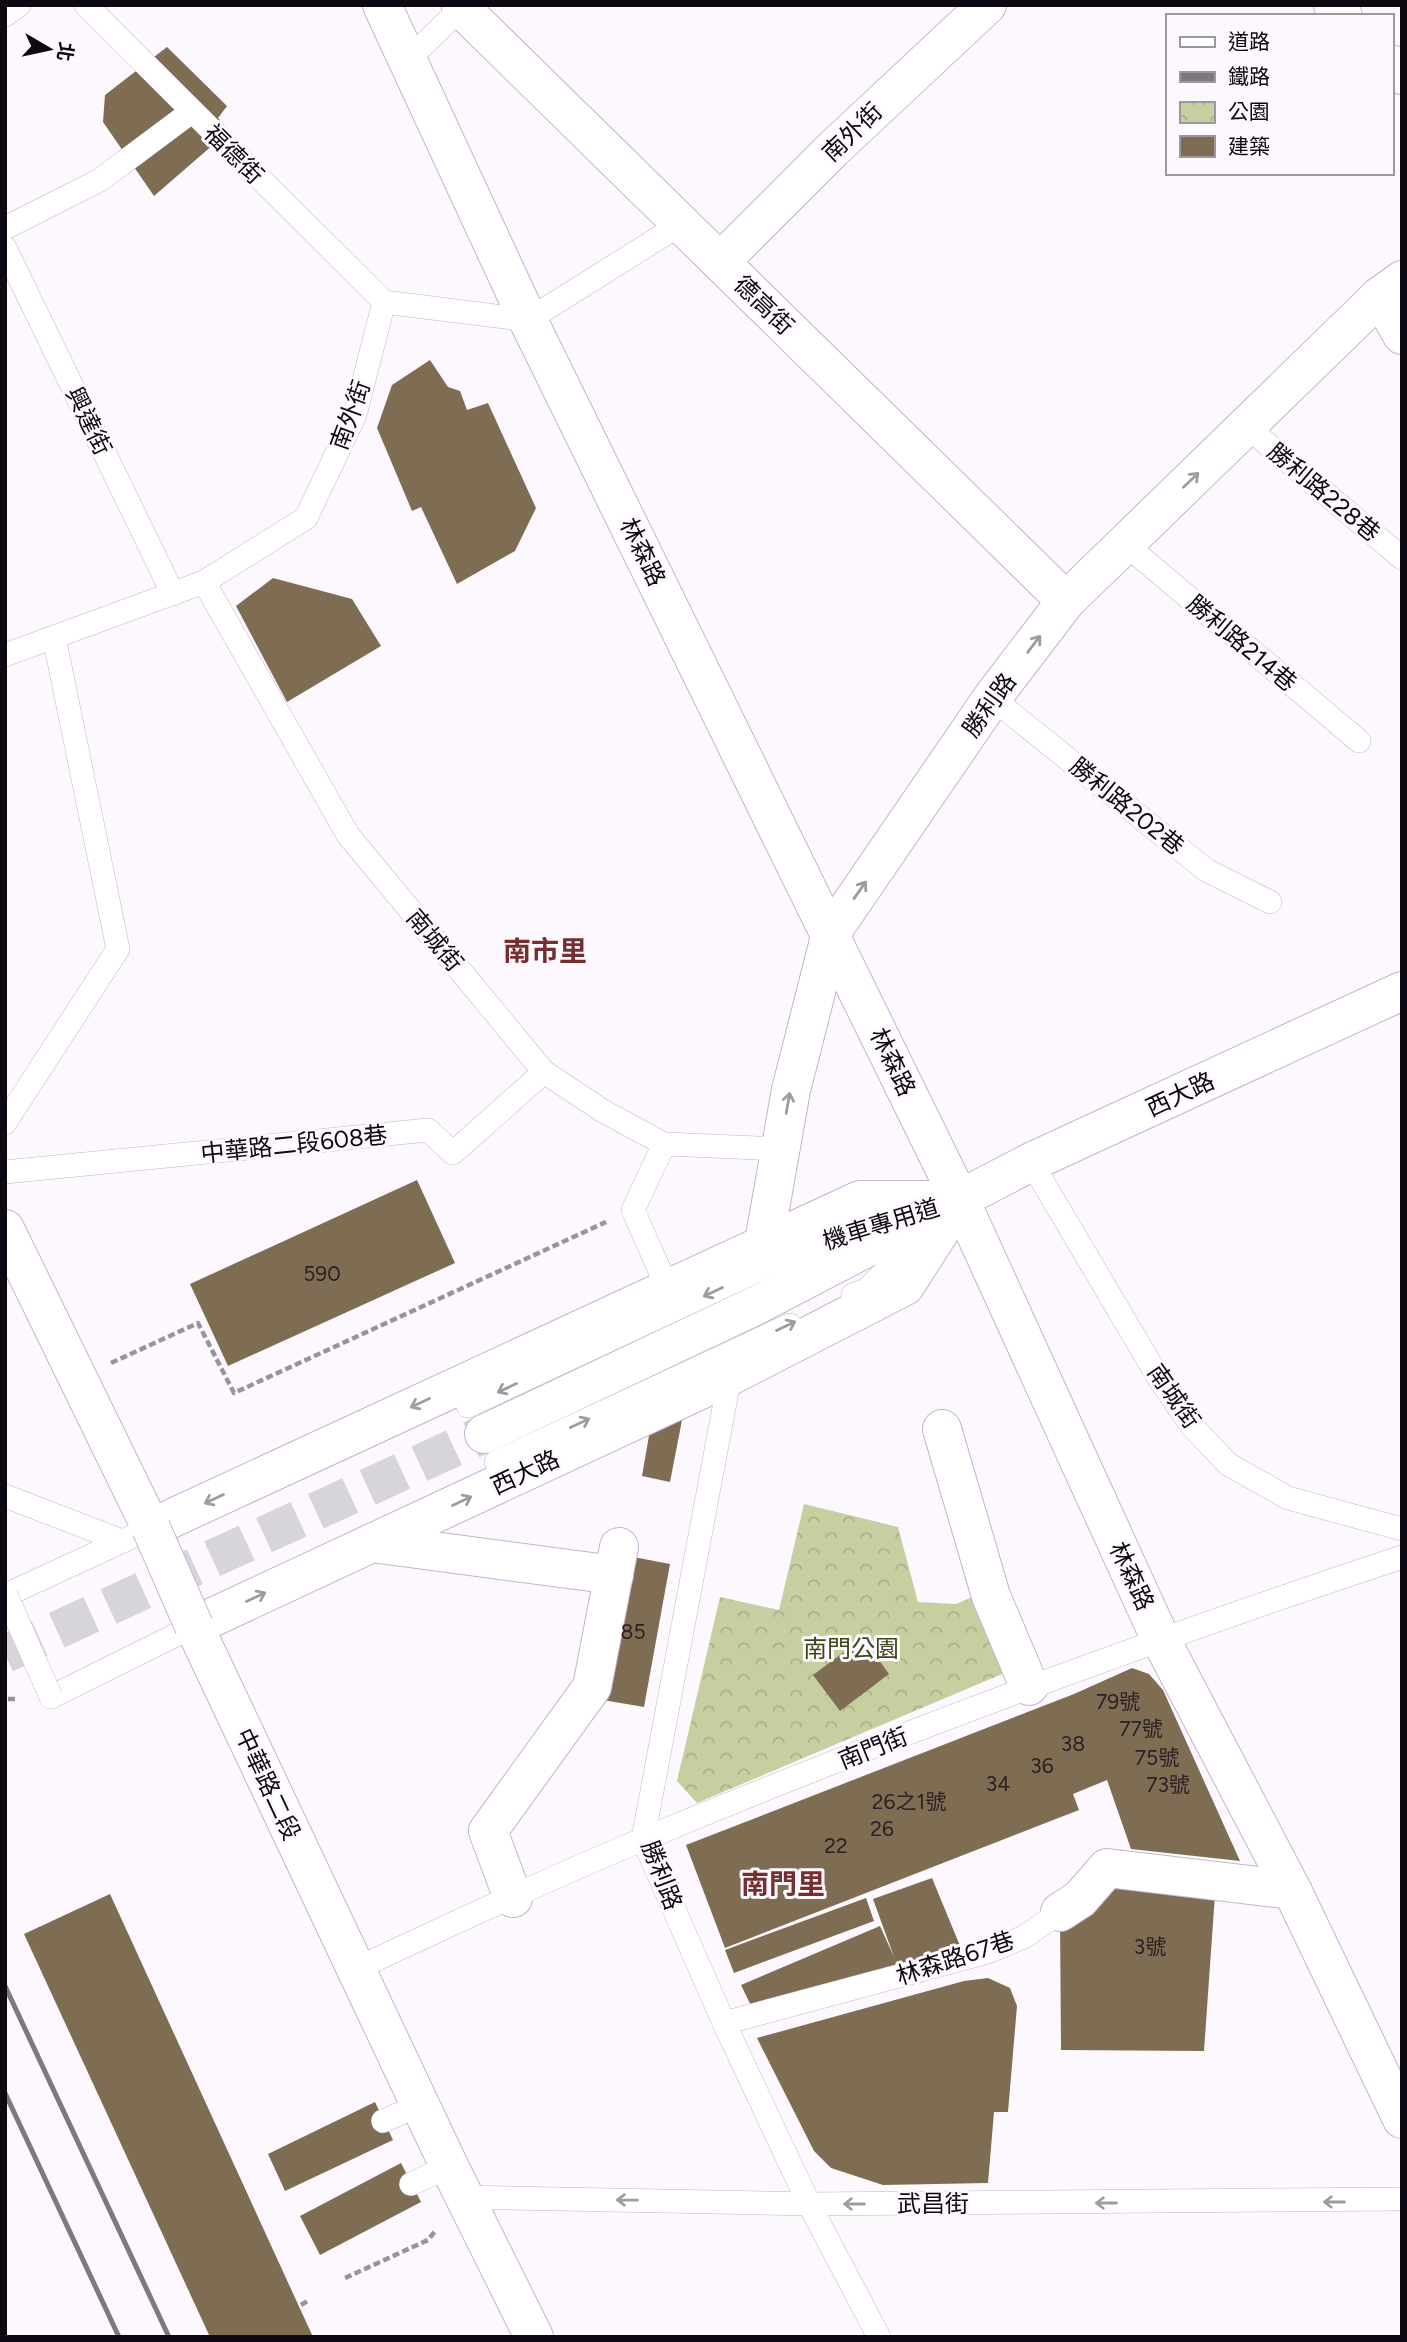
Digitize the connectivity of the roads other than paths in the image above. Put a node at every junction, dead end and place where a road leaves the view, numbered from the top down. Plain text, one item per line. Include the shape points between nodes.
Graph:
1 (19, 5) edge
2 (86, 5) edge
3 (382, 5) edge
4 (987, 5) edge
5 (463, 7) edge
6 (5, 15) edge
7 (408, 60) junction
8 (191, 112) junction
9 (681, 224) junction
10 (5, 228) edge
11 (5, 248) edge
12 (720, 262) junction
13 (1391, 288) edge
14 (384, 302) junction
15 (528, 320) junction
16 (1402, 335) edge
17 (1247, 426) junction
18 (1125, 544) junction
19 (1402, 558) edge
20 (204, 582) junction
21 (173, 594) junction
22 (1066, 601) junction
23 (54, 637) junction
24 (5, 655) edge
25 (992, 698) junction
26 (1359, 741) dead end
27 (1269, 902) dead end
28 (831, 933) junction
29 (1402, 991) edge
30 (544, 1072) junction
31 (5, 1123) edge
32 (664, 1144) junction
33 (780, 1149) junction
34 (1031, 1162) junction
35 (5, 1172) edge
36 (960, 1200) junction
37 (5, 1229) edge
38 (764, 1242) junction
39 (667, 1287) junction
40 (730, 1376) junction
41 (942, 1429) dead end
42 (483, 1434) tunnel mouth
43 (5, 1496) edge
44 (1402, 1528) edge
45 (136, 1535) junction
46 (372, 1543) junction
47 (1402, 1557) edge
48 (6, 1595) edge
49 (194, 1626) junction
50 (1160, 1638) junction
51 (1029, 1686) junction
52 (643, 1839) junction
53 (1292, 1890) junction
54 (513, 1898) junction
55 (1060, 1912) joint
56 (355, 1969) junction
57 (724, 2023) junction
58 (420, 2105) junction
59 (1402, 2119) edge
60 (383, 2121) dead end
61 (456, 2181) junction
62 (411, 2184) dead end
63 (1402, 2199) edge
64 (809, 2204) junction
65 (534, 2337) edge
66 (879, 2337) edge

1 - 6 lane
2 - 8 lane, 福德街
3 - 7 street, 林森路
4 - 12 street, 南外街
5 - 7 lane
5 - 9 street, 德高街
7 - 15 street, 林森路
8 - 10 lane via 100,180
8 - 14 lane, 福德街
9 - 12 street, 德高街
9 - 15 lane
11 - 21 lane, 興達街
12 - 22 street, 德高街
13 - 16 street
13 - 17 street, 勝利路
14 - 15 lane
14 - 20 lane, 南外街 via 355,415 306,518
15 - 28 street, 林森路
18 -> 17 street, 勝利路
17 - 19 lane, 勝利路228巷
18 - 22 street, 勝利路
18 - 26 lane, 勝利路214巷
20 - 21 lane, 南外街
20 - 30 lane, 南城街 via 348,835
21 - 23 lane, 南外街
25 -> 22 street, 勝利路
23 - 24 lane, 南外街
23 - 31 lane via 118,949
25 - 27 lane, 勝利路202巷 via 1206,870
28 -> 25 street, 勝利路
33 -> 28 street, 勝利路
28 - 36 street, 林森路
29 - 34 street, 西大路
30 - 32 lane, 南城街
30 - 35 lane, 中華路二段608巷 via 453,1153 428,1130
32 - 33 lane, 南城街
32 - 39 lane via 633,1210
33 - 38 street, 勝利路
34 - 36 street, 西大路
34 - 44 lane, 南城街 via 1160,1380 1191,1425 1228,1464 1288,1498
36 - 38 street, 西大路 via 860,1200
40 -> 36 street, 西大路 via 905,1286
36 - 42 street, 西大路 via 757,1305
36 - 50 street, 林森路
37 - 45 street, 中華路二段 via 78,1378
38 -> 39 street, 西大路
39 -> 45 street, 西大路
46 -> 40 street, 西大路
40 - 52 lane, 勝利路
41 - 51 street via 991,1596
43 - 45 lane
45 - 48 lane
45 - 49 street, 中華路二段, bridge
49 -> 46 street, 西大路
46 - 54 street via 617,1561 592,1687 488,1831
47 - 50 lane, 南門街
48 - 49 lane, 西大路, bridge via 51,1697
49 - 56 street, 中華路二段
50 - 51 lane, 南門街
50 - 53 street, 林森路
51 - 52 lane, 南門街
52 - 54 lane, 南門街
52 - 57 lane, 勝利路
53 - 55 street, 林森路67巷 via 1107,1868 1080,1899
53 - 59 street, 林森路
54 - 56 lane, 南門街
55 - 57 lane, 林森路67巷 via 1024,1937 988,1952
56 - 58 street, 中華路二段
57 - 64 lane, 勝利路
58 - 60 lane
58 - 61 street, 中華路二段
61 - 62 lane
64 -> 61 lane, 武昌街
61 - 65 street, 中華路二段
63 -> 64 lane, 武昌街
64 - 66 lane, 勝利路

